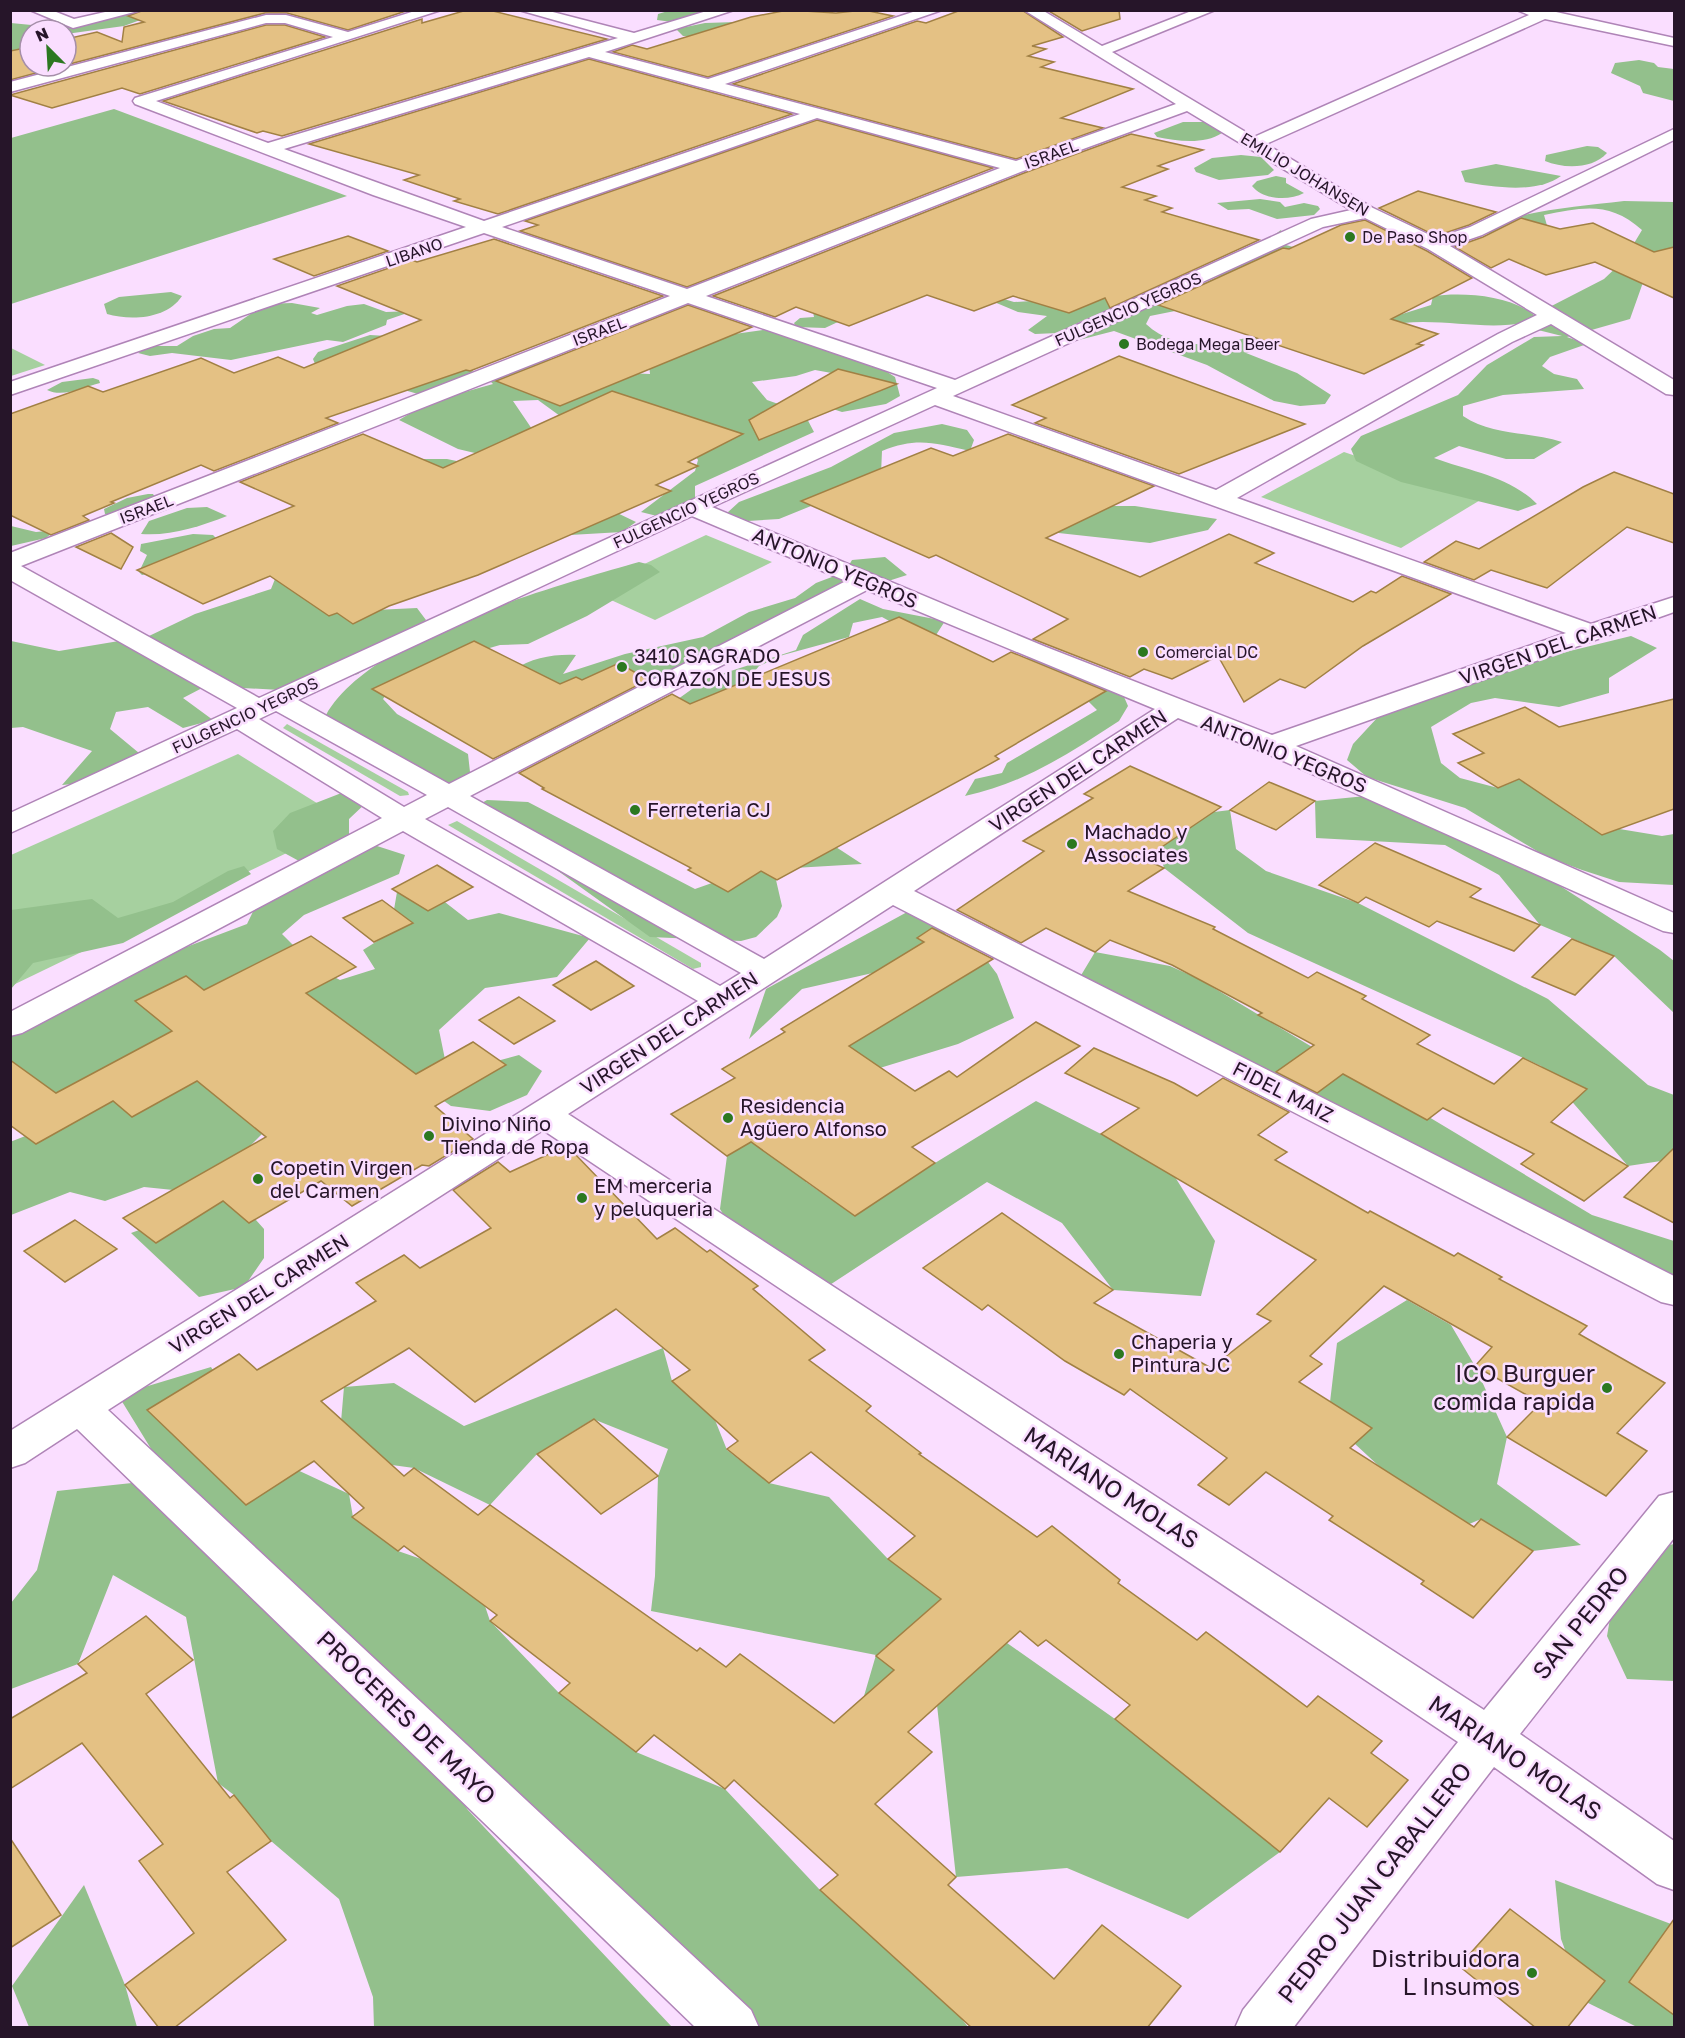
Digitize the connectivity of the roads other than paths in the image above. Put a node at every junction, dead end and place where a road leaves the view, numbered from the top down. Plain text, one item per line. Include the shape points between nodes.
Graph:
1 (37, 10) edge
2 (135, 10) edge
3 (434, 10) edge
4 (526, 10) edge
5 (728, 10) edge
6 (935, 10) edge
7 (1031, 10) edge
8 (1208, 10) edge
9 (1524, 10) edge
10 (1544, 14) junction
11 (347, 36) junction
12 (635, 38) junction
13 (1674, 42) edge
14 (589, 52) junction
15 (1100, 52) junction
16 (709, 84) junction
17 (10, 87) edge
18 (1188, 105) junction
19 (817, 113) junction
20 (1674, 134) edge
21 (1253, 144) junction
22 (267, 149) junction
23 (1017, 167) junction
24 (1367, 212) junction
25 (485, 228) junction
26 (1434, 245) junction
27 (690, 296) junction
28 (1551, 316) junction
29 (10, 389) edge
30 (1674, 389) edge
31 (944, 392) junction
32 (1216, 500) junction
33 (692, 507) junction
34 (10, 562) edge
35 (10, 570) edge
36 (865, 581) junction
37 (1674, 604) edge
38 (1593, 633) junction
39 (1173, 708) junction
40 (258, 709) junction
41 (1271, 745) junction
42 (447, 796) junction
43 (404, 819) junction
44 (10, 824) edge
45 (892, 892) junction
46 (1674, 924) edge
47 (763, 972) junction
48 (722, 1001) junction
49 (10, 1026) edge
50 (544, 1113) junction
51 (1674, 1293) edge
52 (80, 1408) junction
53 (10, 1452) edge
54 (1674, 1508) edge
55 (1489, 1738) junction
56 (1674, 1868) edge
57 (733, 2028) edge
58 (1261, 2028) edge

1 - 2 street via 73,24
3 - 11 street
4 - 12 street
5 - 12 street
6 - 16 street
7 - 15 street, EMILIO JOHANSEN
8 - 15 street
9 - 10 street
10 - 13 street
10 - 21 street
11 - 17 street via 286,19 266,19
11 - 22 street via 327,46 141,101
12 - 14 street
14 - 16 street
14 - 22 street
15 - 18 street, EMILIO JOHANSEN
16 - 19 street
18 - 21 street, EMILIO JOHANSEN
18 - 23 street, ISRAEL
19 - 23 street
19 - 25 street, LIBANO
20 - 26 street via 1476,231
21 - 24 street, EMILIO JOHANSEN
22 - 25 street
23 - 27 street, ISRAEL
24 - 26 street, EMILIO JOHANSEN
24 - 31 street, FULGENCIO YEGROS via 1317,223
25 - 27 street
25 - 29 street, LIBANO
26 - 28 street, EMILIO JOHANSEN
27 - 31 street
27 - 34 street, ISRAEL
28 - 30 street, EMILIO JOHANSEN
28 - 32 street
31 - 32 street
31 - 33 street, FULGENCIO YEGROS
32 - 38 street
33 - 36 street, ANTONIO YEGROS
33 - 40 street, FULGENCIO YEGROS
35 - 40 street
36 - 39 street, ANTONIO YEGROS
36 - 42 street
37 - 38 street, VIRGEN DEL CARMEN
38 - 41 street, VIRGEN DEL CARMEN
39 - 41 street, ANTONIO YEGROS
39 - 45 street, VIRGEN DEL CARMEN
40 - 42 street
40 - 43 street
40 - 44 street, FULGENCIO YEGROS
41 - 46 street, ANTONIO YEGROS
42 - 43 street
42 - 47 street
43 - 48 street
43 - 49 street
45 - 47 street, VIRGEN DEL CARMEN
45 - 51 street, FIDEL MAIZ
47 - 48 street, VIRGEN DEL CARMEN
48 - 50 street, VIRGEN DEL CARMEN
50 - 52 street, VIRGEN DEL CARMEN
50 - 55 street, MARIANO MOLAS
52 - 53 street, VIRGEN DEL CARMEN
52 - 57 street, PROCERES DE MAYO
54 - 55 street, SAN PEDRO
55 - 56 street, MARIANO MOLAS
55 - 58 street, PEDRO JUAN CABALLERO

